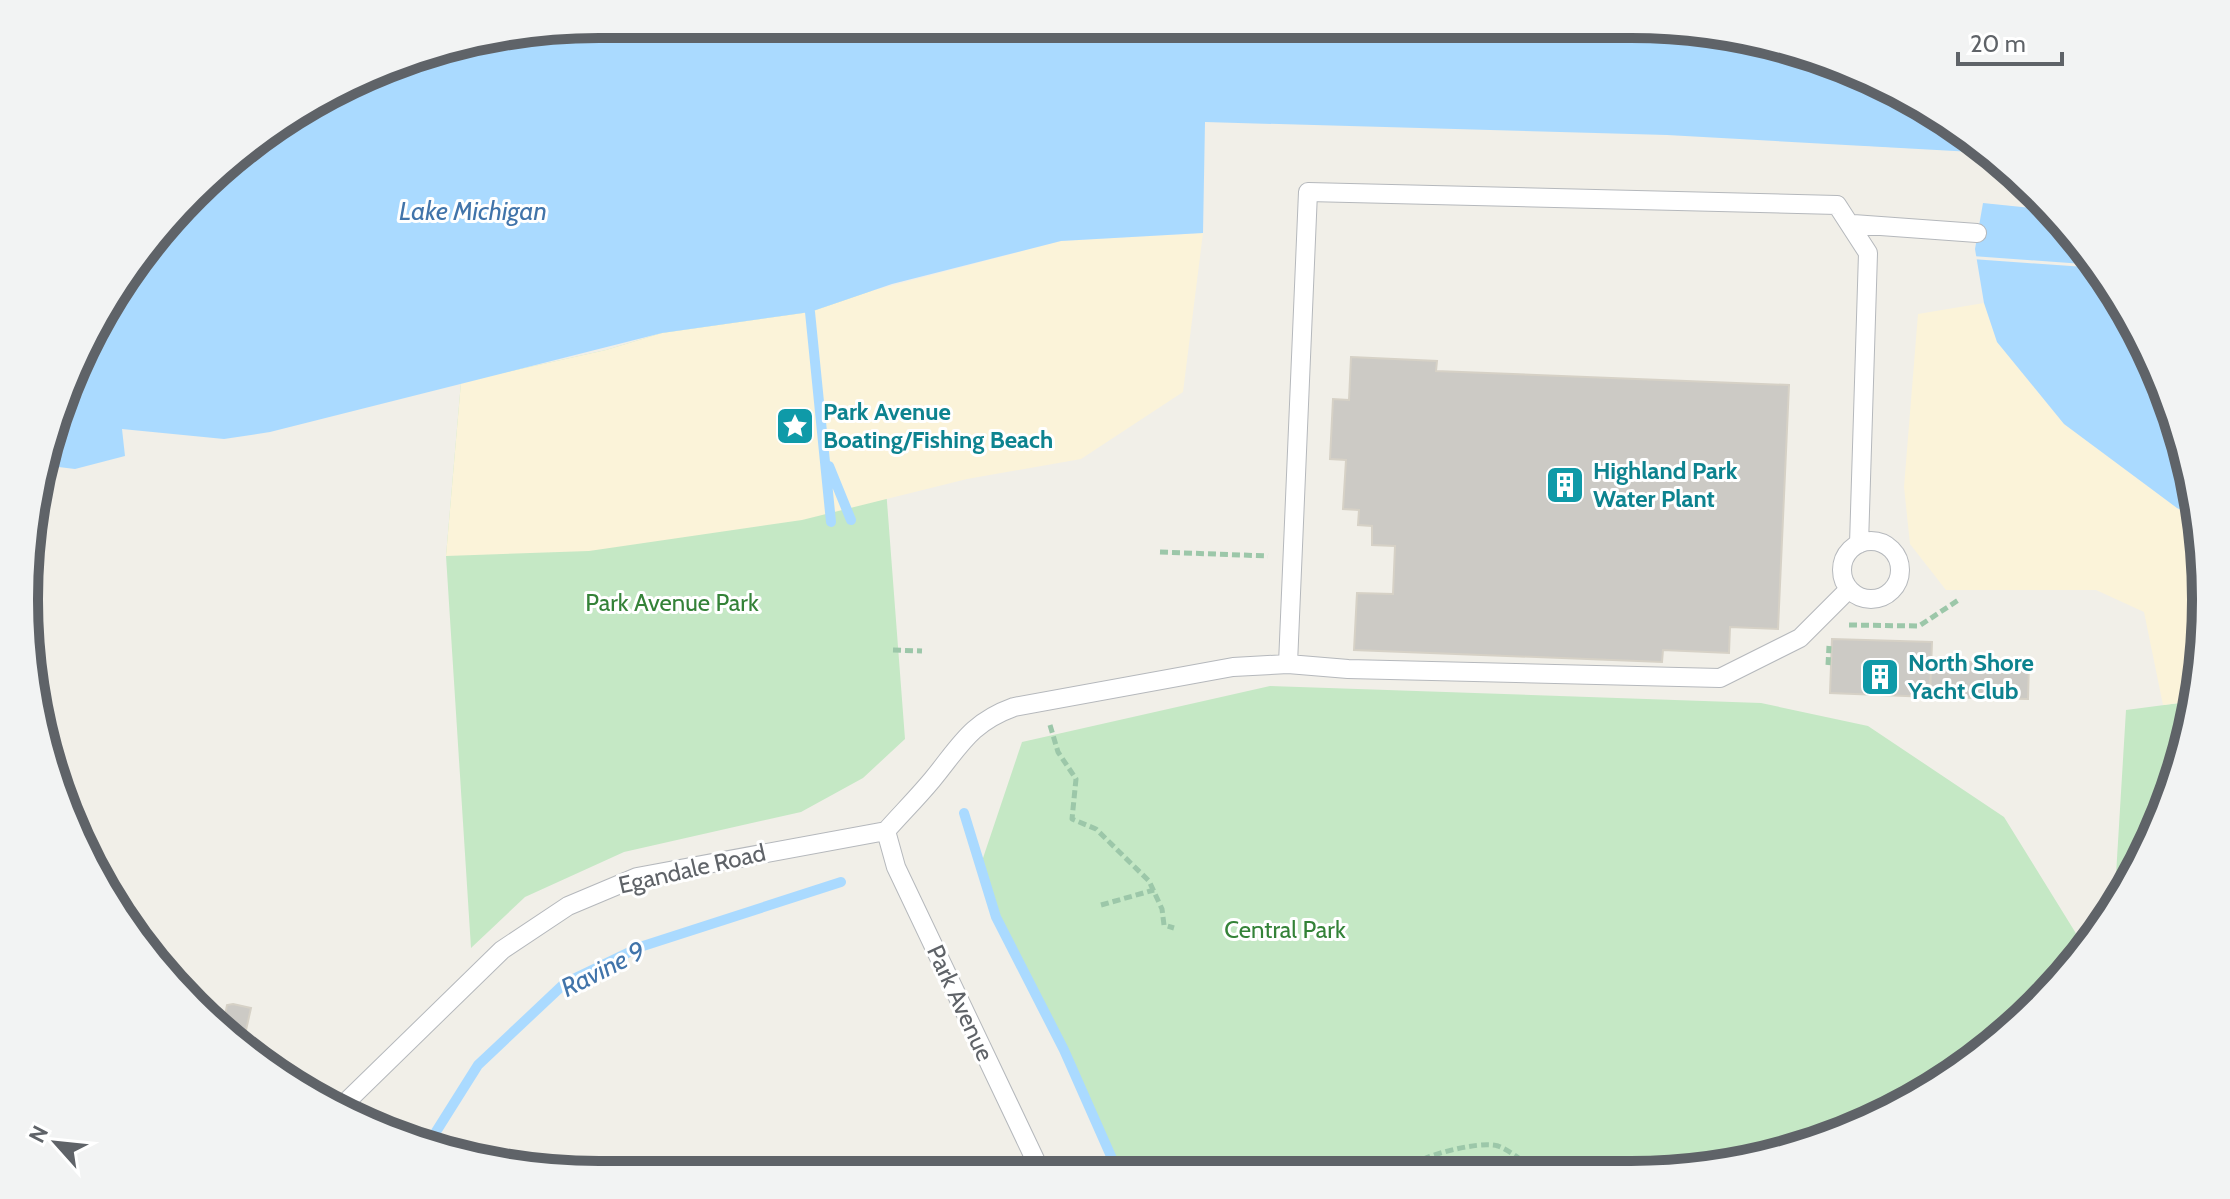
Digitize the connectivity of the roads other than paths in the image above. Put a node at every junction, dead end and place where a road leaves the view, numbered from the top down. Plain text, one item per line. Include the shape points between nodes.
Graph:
1 (1853, 224) junction
2 (1977, 233) dead end
3 (1859, 544) junction
4 (1849, 589) junction
5 (1288, 664) junction
6 (886, 831) junction
7 (347, 1101) edge
8 (1036, 1161) edge

1 - 2 lane
1 - 3 lane via 1868,253
1 - 5 lane via 1837,205 1308,192
3 - 4 lane via 1843,564
3 - 4 lane via 1888,546 1895,554 1897,583 1883,596 1864,598
4 - 5 lane via 1800,638 1720,678
5 - 6 lane via 1233,667 1078,693 988,716 965,735
6 - 7 lane, Egandale Road via 637,877 568,906 502,950
6 - 8 lane, Park Avenue via 896,867

